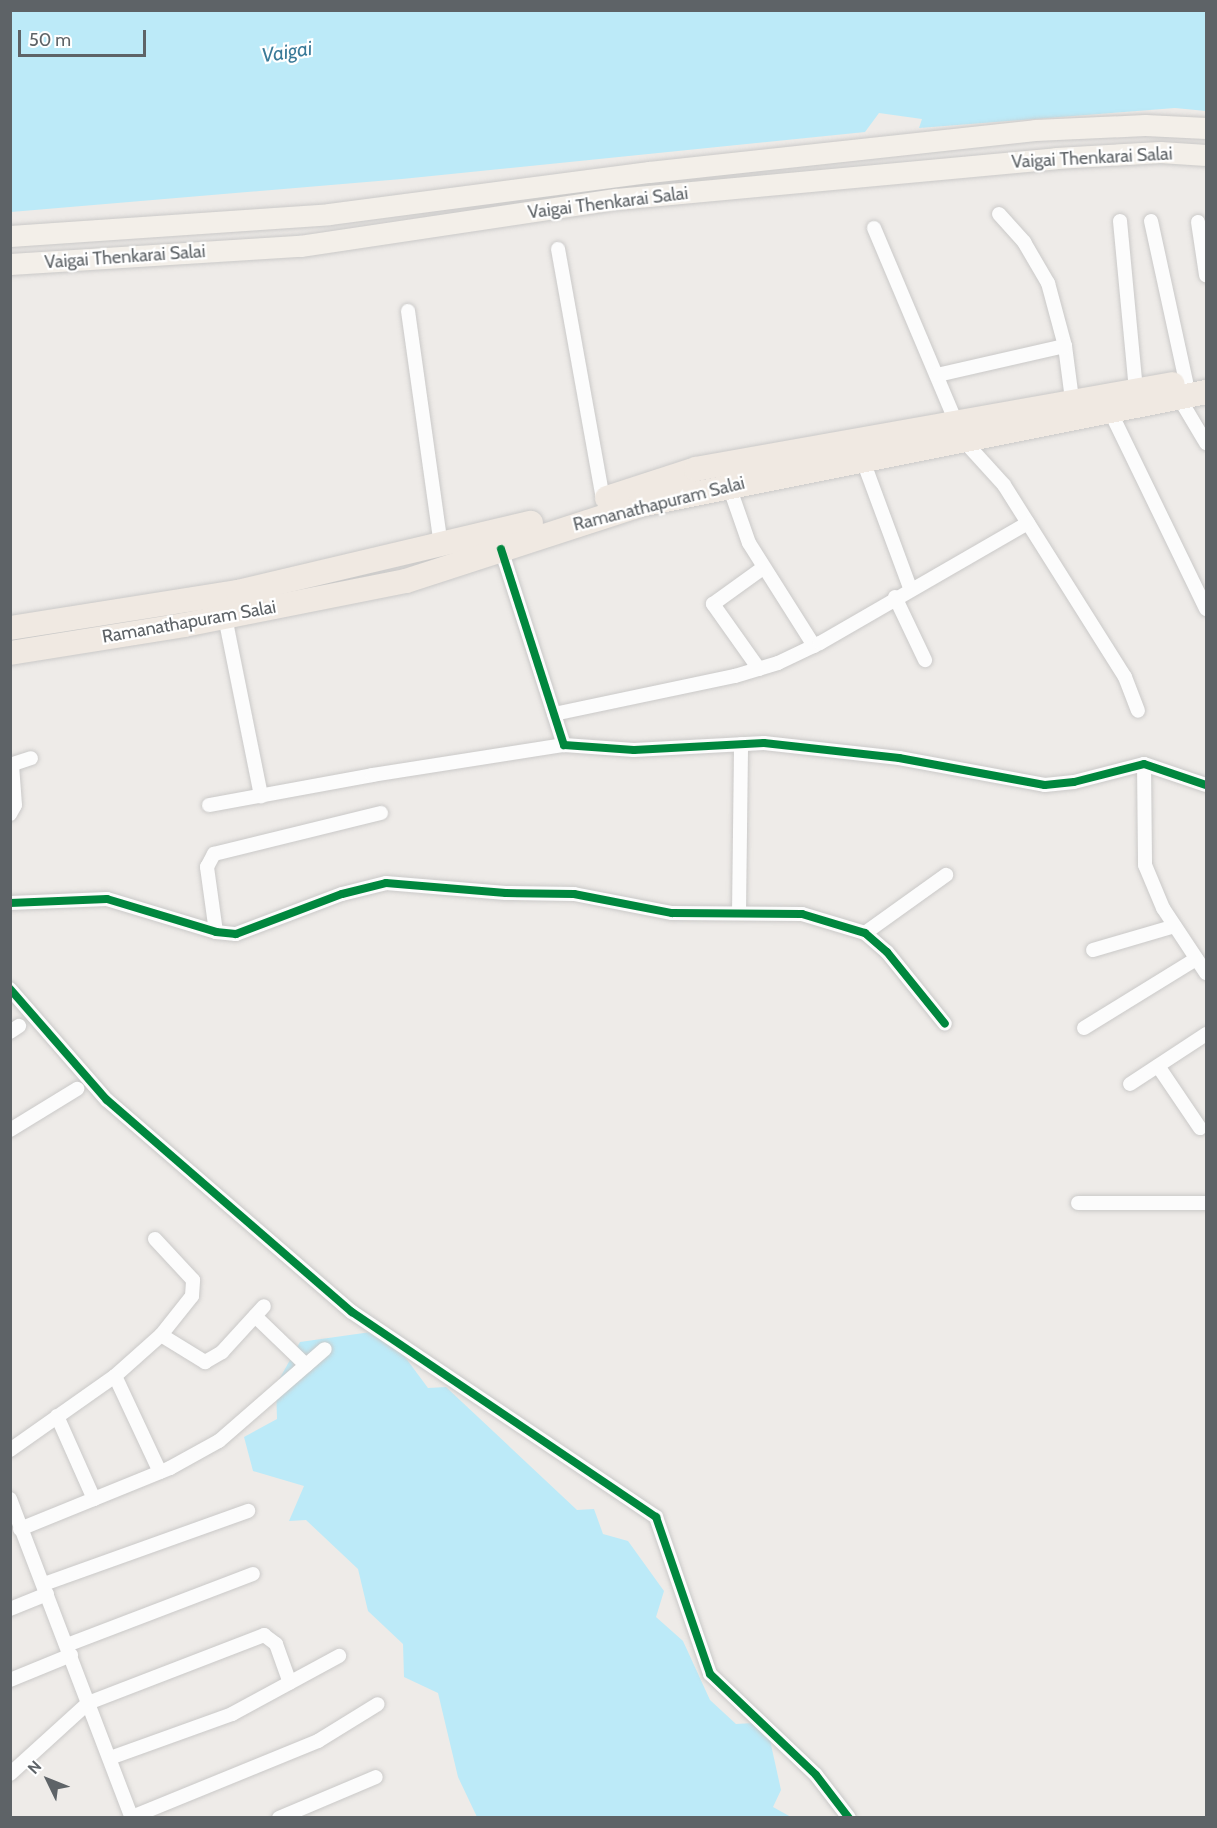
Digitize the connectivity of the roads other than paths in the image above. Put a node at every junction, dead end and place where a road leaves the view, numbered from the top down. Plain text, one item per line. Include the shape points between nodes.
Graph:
1 (1206, 128) edge
2 (1206, 155) edge
3 (999, 214) dead end
4 (1120, 220) dead end
5 (1151, 221) dead end
6 (1198, 222) dead end
7 (874, 228) dead end
8 (10, 236) edge
9 (558, 249) dead end
10 (10, 264) edge
11 (1206, 275) edge
12 (408, 311) dead end
13 (1065, 346) junction
14 (937, 375) junction
15 (1194, 387) edge
16 (1136, 389) junction
17 (1072, 399) junction
18 (1111, 413) junction
19 (960, 431) junction
20 (1206, 443) edge
21 (862, 458) junction
22 (729, 486) junction
23 (603, 500) junction
24 (1028, 523) junction
25 (441, 545) junction
26 (501, 549) junction
27 (763, 568) junction
28 (910, 588) junction
29 (895, 597) junction
30 (1206, 609) edge
31 (225, 617) junction
32 (10, 628) edge
33 (814, 646) junction
34 (10, 653) edge
35 (925, 660) dead end
36 (759, 669) junction
37 (1138, 711) dead end
38 (554, 714) junction
39 (741, 744) junction
40 (564, 745) junction
41 (31, 758) dead end
42 (1144, 764) junction
43 (11, 765) edge
44 (1206, 785) edge
45 (261, 796) junction
46 (209, 805) dead end
47 (381, 813) dead end
48 (10, 814) edge
49 (946, 875) dead end
50 (10, 903) edge
51 (739, 913) junction
52 (1174, 926) junction
53 (216, 932) junction
54 (865, 933) junction
55 (1093, 950) dead end
56 (1196, 959) junction
57 (1206, 973) edge
58 (10, 989) edge
59 (945, 1024) dead end
60 (1084, 1028) dead end
61 (1206, 1034) edge
62 (1158, 1066) junction
63 (1130, 1084) dead end
64 (77, 1089) dead end
65 (1200, 1128) dead end
66 (10, 1130) edge
67 (1077, 1203) dead end
68 (1206, 1203) edge
69 (155, 1239) dead end
70 (160, 1335) junction
71 (324, 1349) dead end
72 (306, 1365) junction
73 (114, 1376) junction
74 (57, 1416) junction
75 (10, 1450) edge
76 (160, 1472) junction
77 (94, 1499) junction
78 (12, 1507) edge
79 (248, 1511) dead end
80 (20, 1529) junction
81 (253, 1574) dead end
82 (45, 1589) junction
83 (10, 1609) edge
84 (69, 1650) junction
85 (339, 1656) dead end
86 (10, 1680) edge
87 (290, 1683) junction
88 (88, 1703) junction
89 (378, 1704) dead end
90 (110, 1758) junction
91 (10, 1774) edge
92 (376, 1776) dead end
93 (132, 1817) edge
94 (279, 1818) edge
95 (849, 1818) edge

1 - 8 main road, Vaigai Thenkarai Salai via 1145,125 1035,130 649,172 329,214
2 - 10 main road, Vaigai Thenkarai Salai via 1160,152 1056,158 616,199 300,246
3 - 13 street via 1037,261 1048,283
4 - 16 street
5 - 15 street
6 - 11 street
7 - 14 street
9 - 23 street
12 - 25 street
13 - 14 street
13 - 17 street
14 - 19 street
15 - 16 highway, Ramanathapuram Salai
15 - 18 highway, Ramanathapuram Salai
15 - 20 street
16 - 17 highway, Ramanathapuram Salai
17 - 19 highway, Ramanathapuram Salai
18 - 19 highway, Ramanathapuram Salai
18 - 30 street
19 - 21 highway, Ramanathapuram Salai
19 - 23 highway, Ramanathapuram Salai via 696,469
19 - 24 street via 1004,485
21 - 22 highway, Ramanathapuram Salai
21 - 28 street
22 - 26 highway, Ramanathapuram Salai via 607,513
22 - 27 street via 749,543
23 - 25 highway, Ramanathapuram Salai via 519,527
24 - 28 street
24 - 37 street via 1119,667
25 - 32 highway, Ramanathapuram Salai via 238,592
26 - 31 highway, Ramanathapuram Salai via 406,581
26 - 38 street
27 - 33 street
27 - 36 street via 713,604
28 - 29 street
29 - 33 street
29 - 35 street
31 - 34 highway, Ramanathapuram Salai
31 - 45 street
33 - 36 street
36 - 38 street
38 - 40 street
39 - 40 street via 634,750
39 - 42 street via 764,743 899,758 1045,785 1074,782
39 - 51 street
40 - 45 street
41 - 43 street
42 - 44 street
42 - 52 street via 1145,865
43 - 48 street via 15,805
45 - 46 street
47 - 53 street via 214,854 207,867
49 - 54 street
50 - 53 street via 107,899
51 - 53 street via 672,913 574,894 386,883 342,894 258,928 236,934
51 - 54 street via 802,914
52 - 55 street
52 - 56 street
54 - 59 street via 887,952
56 - 57 street
56 - 60 street
58 - 95 street via 108,1100 352,1312 656,1517 710,1674 816,1775
61 - 62 street
62 - 63 street
62 - 65 street
64 - 66 street
67 - 68 street
69 - 70 street via 196,1286
70 - 72 street via 205,1362 222,1352 260,1311
70 - 73 street
71 - 72 street
72 - 76 street via 219,1441
73 - 74 street
73 - 76 street
74 - 75 street
74 - 77 street
76 - 77 street
77 - 80 street
78 - 80 street
79 - 82 street
80 - 82 street
81 - 84 street
82 - 83 street
82 - 84 street
84 - 86 street
84 - 88 street
85 - 87 street
87 - 88 street via 276,1644 264,1635
87 - 90 street via 231,1714
88 - 90 street
88 - 91 street
89 - 93 street via 318,1742
90 - 93 street
92 - 94 street

